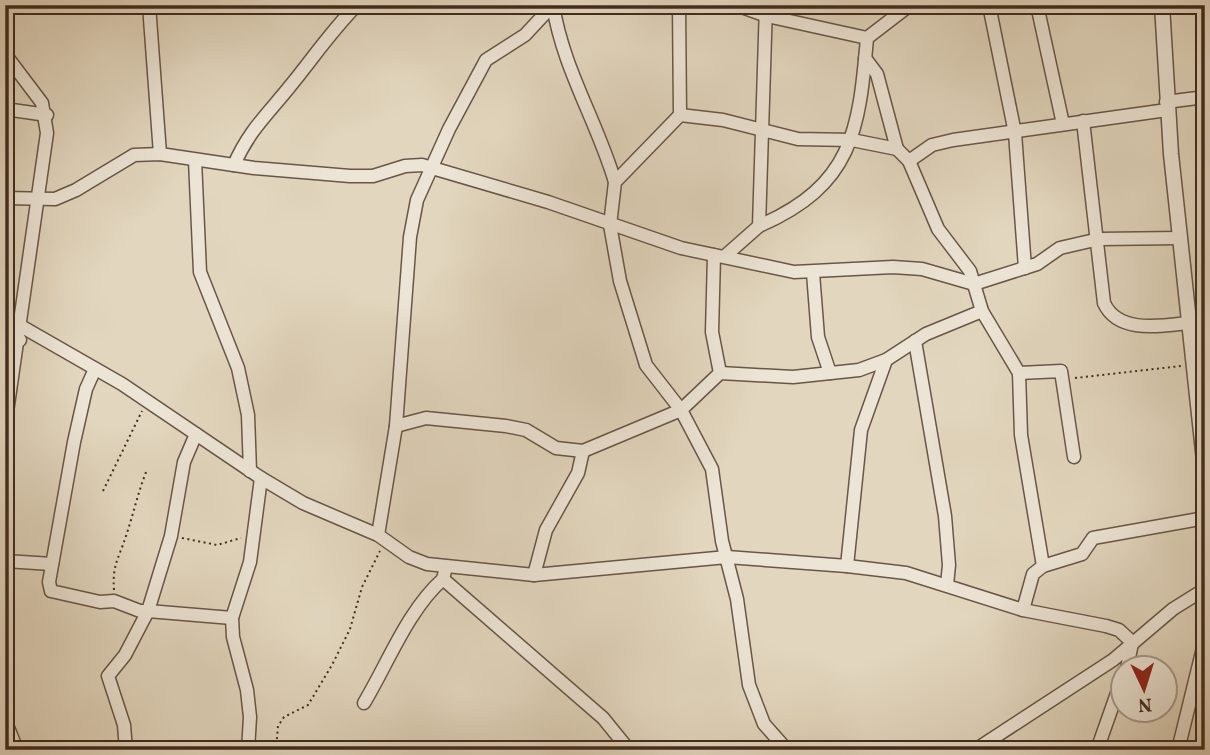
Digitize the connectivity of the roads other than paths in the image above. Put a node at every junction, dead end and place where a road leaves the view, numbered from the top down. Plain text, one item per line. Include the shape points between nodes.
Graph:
1 (149, 5) edge
2 (357, 5) edge
3 (679, 5) edge
4 (736, 5) edge
5 (989, 5) edge
6 (1037, 5) edge
7 (1162, 5) edge
8 (552, 6) edge
9 (906, 7) edge
10 (766, 11) edge
11 (867, 38) junction
12 (5, 54) edge
13 (865, 58) junction
14 (1205, 97) edge
15 (1167, 106) junction
16 (5, 109) edge
17 (47, 115) junction
18 (680, 115) junction
19 (1083, 121) junction
20 (1063, 124) junction
21 (761, 131) junction
22 (1015, 133) junction
23 (852, 140) junction
24 (897, 149) junction
25 (160, 153) junction
26 (195, 160) junction
27 (909, 161) junction
28 (234, 165) junction
29 (433, 168) junction
30 (615, 182) junction
31 (5, 198) edge
32 (39, 201) junction
33 (610, 225) junction
34 (759, 226) junction
35 (1180, 238) junction
36 (1099, 239) junction
37 (719, 256) junction
38 (1025, 268) junction
39 (813, 273) junction
40 (974, 284) junction
41 (982, 311) junction
42 (5, 317) edge
43 (1188, 323) junction
44 (22, 324) junction
45 (5, 340) edge
46 (20, 340) junction
47 (915, 341) junction
48 (886, 359) junction
49 (95, 369) junction
50 (720, 373) junction
51 (830, 373) junction
52 (1018, 373) junction
53 (681, 410) junction
54 (5, 426) edge
55 (397, 426) junction
56 (196, 434) junction
57 (583, 451) junction
58 (1074, 457) dead end
59 (1205, 470) edge
60 (256, 475) junction
61 (1205, 518) edge
62 (378, 535) junction
63 (727, 557) junction
64 (5, 561) edge
65 (51, 564) junction
66 (847, 566) junction
67 (1042, 566) junction
68 (444, 573) junction
69 (534, 575) junction
70 (947, 585) junction
71 (1205, 589) edge
72 (1023, 610) junction
73 (148, 611) junction
74 (232, 618) junction
75 (1205, 640) edge
76 (1132, 643) junction
77 (1129, 654) edge
78 (364, 703) dead end
79 (1108, 719) edge
80 (5, 720) edge
81 (17, 750) edge
82 (126, 750) edge
83 (248, 750) edge
84 (629, 750) edge
85 (786, 750) edge
86 (975, 750) edge
87 (1097, 750) edge
88 (1178, 750) edge

1 - 25 street
2 - 28 street via 250,131
3 - 18 street
4 - 10 street
5 - 22 street
6 - 20 street
7 - 15 street
8 - 29 street via 525,35 486,61
8 - 30 street via 565,60 601,137
9 - 11 street
10 - 11 street
10 - 21 street
11 - 13 street
12 - 17 street via 29,81
13 - 23 street
13 - 24 street via 877,74
14 - 15 street
15 - 19 street
15 - 35 street
16 - 17 street
17 - 32 street
18 - 21 street
18 - 30 street
19 - 20 street
19 - 36 street
20 - 22 street
21 - 23 street via 798,139
21 - 34 street
22 - 27 street via 932,145
22 - 38 street
23 - 24 street
23 - 34 street via 835,170 813,194 790,213
24 - 27 street
25 - 26 street
25 - 32 street via 134,155 76,190
26 - 28 street
26 - 60 street via 200,272 238,368
27 - 40 street via 938,229
28 - 29 street via 350,176 373,176 405,166
29 - 33 street
29 - 55 street via 417,200 410,237
30 - 33 street
31 - 32 street
32 - 44 street
33 - 37 street
33 - 53 street via 635,335 655,379
34 - 37 street
35 - 36 street
35 - 43 street
36 - 38 street via 1060,248
36 - 43 street via 1108,311 1137,326
37 - 39 street
37 - 50 street via 712,331
38 - 40 street
39 - 40 street via 893,267 922,269
39 - 51 street via 818,337
40 - 41 street
41 - 47 street
41 - 52 street
42 - 44 street
43 - 59 street
44 - 46 street
44 - 49 street
45 - 46 street
46 - 54 street
47 - 48 street
47 - 70 street via 945,516
48 - 51 street via 859,370
48 - 66 street via 861,430
49 - 56 street
49 - 65 street via 74,442
50 - 51 street via 793,377
50 - 53 street
52 - 58 street via 1059,370
52 - 67 street via 1021,435
53 - 57 street
53 - 63 street via 712,469
55 - 57 street via 426,418 506,426 526,430 556,448
55 - 62 street
56 - 60 street
56 - 73 street via 180,477 171,536
57 - 69 street via 578,473 546,530
60 - 62 street via 303,503
60 - 74 street via 250,562
61 - 67 street via 1093,538 1082,554
62 - 68 street via 409,557
63 - 66 street
63 - 69 street
63 - 85 street via 749,685 764,724
64 - 65 street
65 - 73 street via 51,591
66 - 70 street via 906,573
67 - 72 street via 1033,575
68 - 69 street
68 - 78 street
68 - 84 street via 603,718
70 - 72 street
71 - 76 street
72 - 76 street via 1106,626 1119,630
73 - 74 street
73 - 82 street via 108,676 124,725
74 - 83 street via 247,690
75 - 88 street
76 - 77 street
76 - 86 street
79 - 87 street
80 - 81 street

